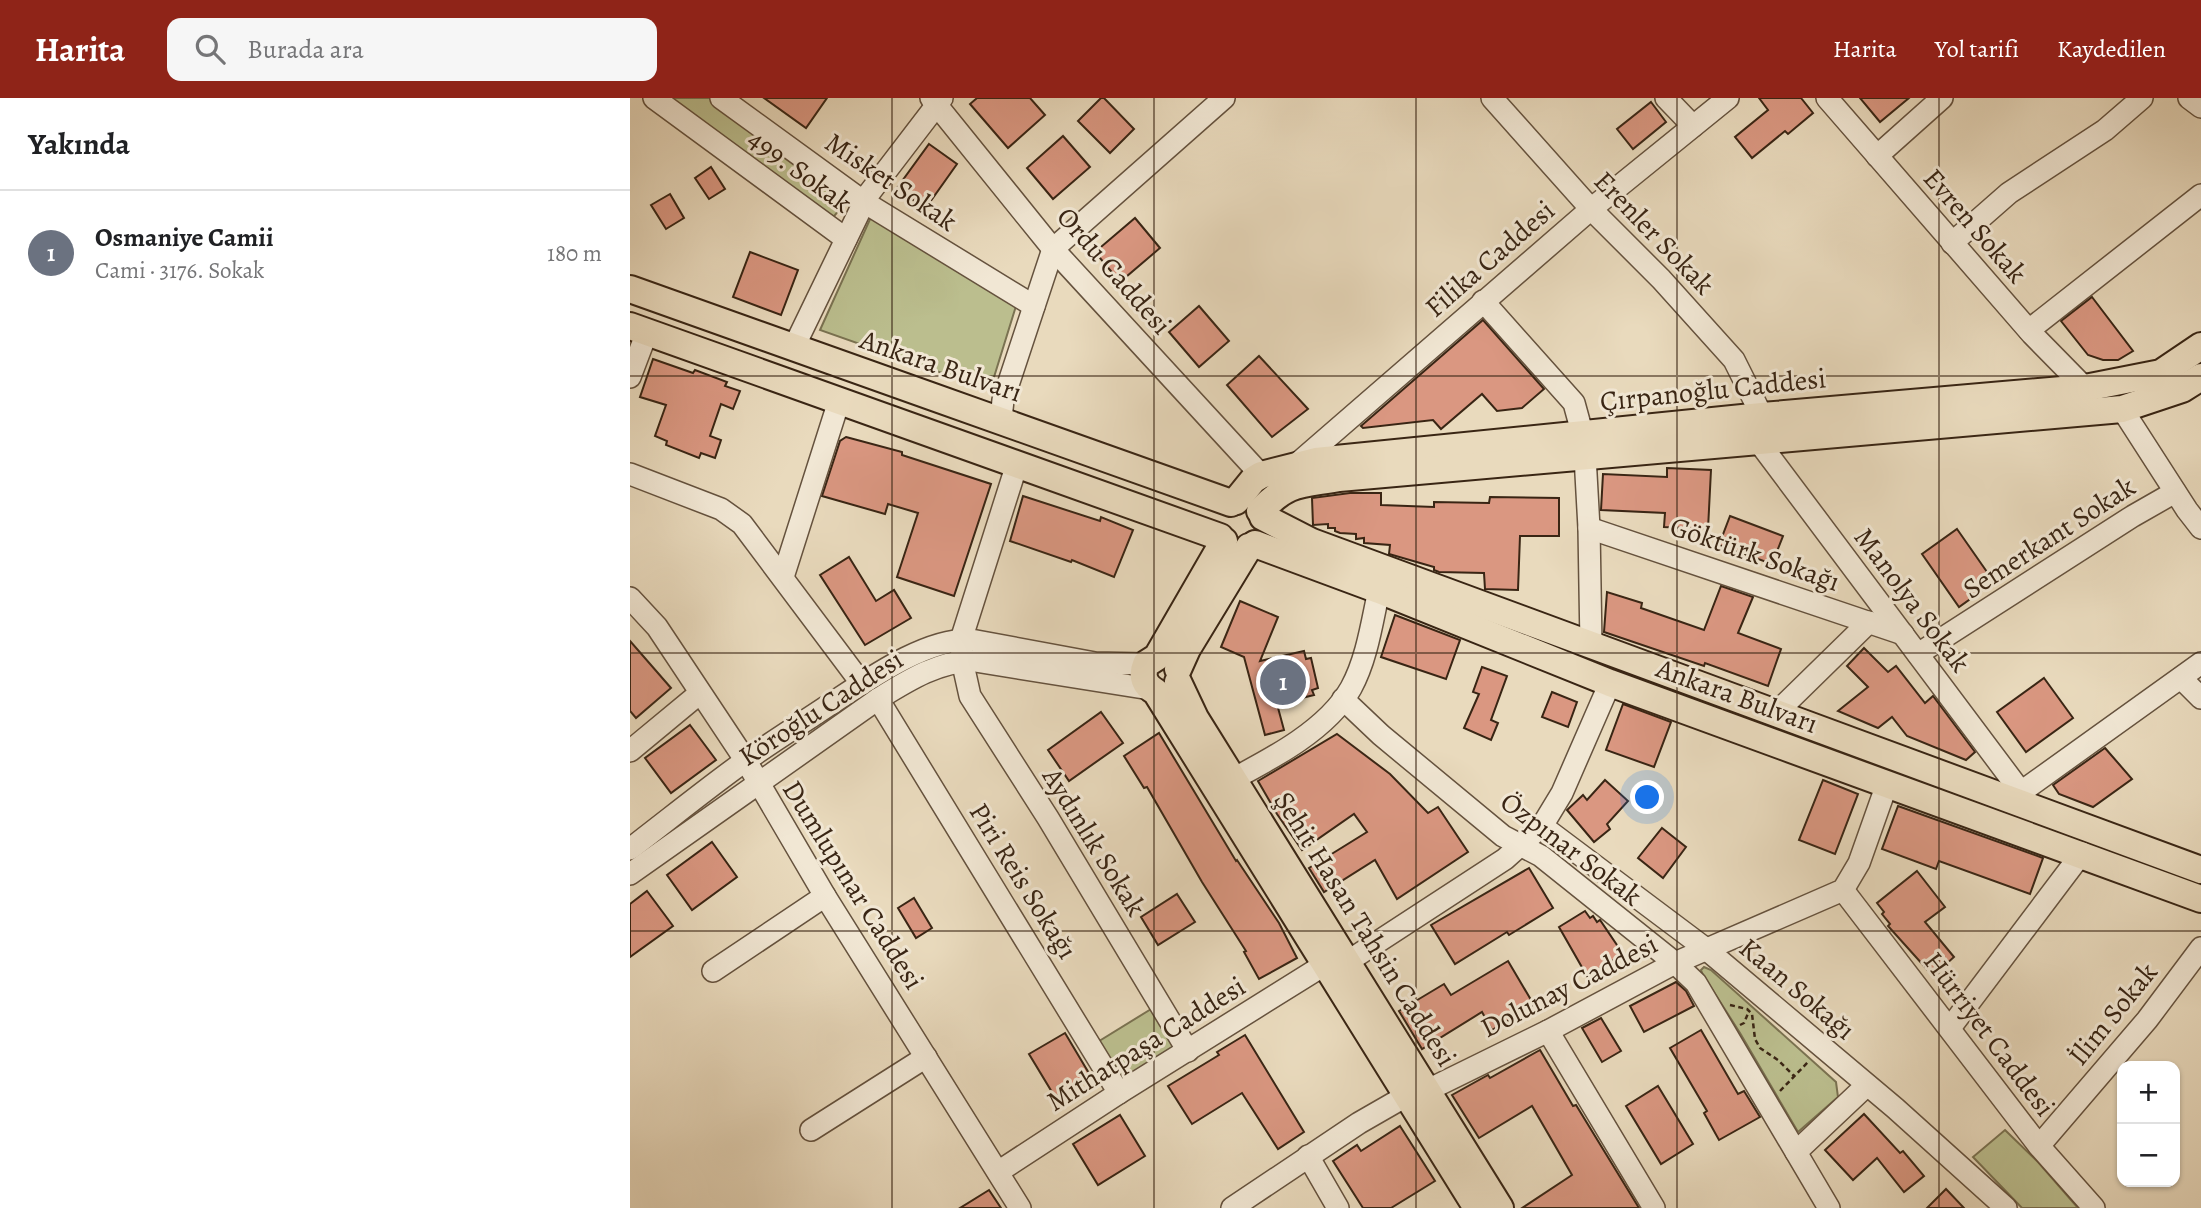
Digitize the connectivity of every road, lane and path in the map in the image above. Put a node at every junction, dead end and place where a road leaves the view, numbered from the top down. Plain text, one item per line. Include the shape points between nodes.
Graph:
1 (654, 98) edge
2 (721, 98) edge
3 (1224, 98) edge
4 (1492, 98) edge
5 (1665, 98) edge
6 (1728, 98) edge
7 (1827, 98) edge
8 (1942, 98) edge
9 (2142, 98) edge
10 (2189, 98) edge
11 (937, 100) edge
12 (2201, 107) edge
13 (1693, 126) junction
14 (1877, 156) junction
15 (2201, 195) edge
16 (864, 202) junction
17 (1591, 209) junction
18 (846, 239) junction
19 (1952, 243) junction
20 (1053, 249) junction
21 (630, 289) edge
22 (1483, 301) junction
23 (1034, 306) junction
24 (638, 329) edge
25 (2029, 330) junction
26 (2201, 346) edge
27 (793, 349) junction
28 (630, 377) edge
29 (2201, 377) edge
30 (2085, 388) junction
31 (839, 401) junction
32 (2122, 409) junction
33 (1000, 419) junction
34 (1760, 428) junction
35 (1584, 446) junction
36 (1017, 464) junction
37 (1294, 466) junction
38 (630, 474) edge
39 (1261, 475) junction
40 (2175, 492) junction
41 (1248, 508) junction
42 (1589, 528) junction
43 (2201, 528) edge
44 (1237, 542) junction
45 (783, 577) junction
46 (1379, 590) junction
47 (630, 598) edge
48 (1869, 622) junction
49 (1903, 634) junction
50 (1591, 645) junction
51 (962, 650) junction
52 (1918, 654) junction
53 (2201, 663) edge
54 (1161, 676) junction
55 (2181, 678) junction
56 (1610, 683) junction
57 (862, 684) junction
58 (700, 693) junction
59 (2201, 698) edge
60 (878, 699) junction
61 (1343, 699) junction
62 (1776, 713) junction
63 (630, 751) edge
64 (746, 761) junction
65 (1233, 779) junction
66 (757, 783) junction
67 (1887, 784) junction
68 (2015, 796) junction
69 (1542, 826) junction
70 (1522, 846) junction
71 (630, 849) edge
72 (2082, 853) junction
73 (2201, 870) edge
74 (630, 874) edge
75 (1843, 890) junction
76 (825, 896) junction
77 (2201, 899) edge
78 (1706, 948) junction
79 (2201, 948) edge
80 (1675, 962) junction
81 (1336, 964) junction
82 (713, 971) dead end
83 (1724, 1001) dead end
84 (1950, 1028) junction
85 (1548, 1031) junction
86 (1823, 1047) junction
87 (1188, 1051) junction
88 (926, 1057) junction
89 (1794, 1076) junction
90 (1867, 1085) junction
91 (1119, 1093) junction
92 (1417, 1093) junction
93 (1768, 1104) junction
94 (811, 1130) dead end
95 (2039, 1146) junction
96 (1796, 1152) junction
97 (1308, 1156) junction
98 (998, 1172) junction
99 (1020, 1208) edge
100 (1232, 1208) edge
101 (1338, 1208) edge
102 (1477, 1208) edge
103 (1500, 1208) edge
104 (1654, 1208) edge
105 (1829, 1208) edge
106 (2006, 1208) edge
107 (2094, 1208) edge

1 - 18 street, 499. Sokak
2 - 16 street, Misket Sokak
3 - 20 street
4 - 17 street, Erenler Sokak
5 - 13 street
6 - 13 street, Filika Caddesi
7 - 14 street, Evren Sokak
8 - 14 street
9 - 19 street via 2105,130 2009,193
10 - 12 street
11 - 16 street
11 - 20 street, Ordu Caddesi
13 - 17 street, Filika Caddesi
14 - 19 street, Evren Sokak
15 - 25 street
16 - 18 street
16 - 23 street, Misket Sokak
17 - 22 street, Filika Caddesi
17 - 34 street, Erenler Sokak via 1734,360
18 - 27 street
19 - 25 street, Evren Sokak
20 - 23 street
20 - 39 street, Ordu Caddesi
21 - 27 main road, Ankara Bulvarı
22 - 35 street via 1574,403
22 - 37 street, Filika Caddesi
23 - 33 street
24 - 28 street
24 - 31 main road, Ankara Bulvarı
25 - 30 street, Evren Sokak
26 - 30 main road, Çırpanoğlu Caddesi via 2161,373
27 - 33 main road, Ankara Bulvarı
29 - 32 main road, Çırpanoğlu Caddesi via 2182,389
30 - 34 main road, Çırpanoğlu Caddesi
31 - 36 main road, Ankara Bulvarı
31 - 45 street
32 - 34 main road, Çırpanoğlu Caddesi
32 - 40 street
33 - 41 main road, Ankara Bulvarı
34 - 35 main road, Çırpanoğlu Caddesi
34 - 49 street, Manolya Sokak
35 - 37 main road, Çırpanoğlu Caddesi via 1338,459
35 - 41 main road, Çırpanoğlu Caddesi via 1296,485
35 - 42 street
36 - 44 main road, Ankara Bulvarı
36 - 51 street
37 - 39 main road, Çırpanoğlu Caddesi
38 - 45 street via 721,509 742,524
39 - 41 main road via 1253,480
40 - 43 street
40 - 52 street, Semerkant Sokak
41 - 44 main road via 1263,532
41 - 44 main road via 1222,510 1217,520
41 - 50 main road, Ankara Bulvarı via 1312,542
42 - 48 street, Göktürk Sokağı
42 - 50 street
44 - 46 main road, Ankara Bulvarı
44 - 54 main road via 1187,649
45 - 57 street
46 - 56 main road, Ankara Bulvarı
46 - 61 street via 1359,668
47 - 58 street, Dumlupınar Caddesi via 657,627
48 - 49 street, Göktürk Sokağı
48 - 62 street
49 - 52 street, Manolya Sokak
50 - 62 main road, Ankara Bulvarı
51 - 54 street, Köroğlu Caddesi via 987,642
51 - 57 street, Köroğlu Caddesi via 922,652
51 - 60 street, Köroğlu Caddesi
51 - 87 street, Aydınlık Sokak via 970,696
52 - 68 street, Manolya Sokak
53 - 55 street
54 - 65 main road, Şehit Hasan Tahsin Caddesi via 1195,718
54 - 81 main road, Şehit Hasan Tahsin Caddesi
55 - 59 street
55 - 68 street
56 - 67 main road, Ankara Bulvarı
56 - 69 street, Mithatpaşa Caddesi via 1562,793
57 - 64 street, Köroğlu Caddesi
58 - 63 street
58 - 64 street, Dumlupınar Caddesi
60 - 66 street, Köroğlu Caddesi
60 - 91 street, Piri Reis Sokağı
61 - 65 street via 1298,741
61 - 70 street, Özpınar Sokak via 1503,836
62 - 68 main road, Ankara Bulvarı
64 - 66 street, Dumlupınar Caddesi
64 - 71 street, Köroğlu Caddesi
65 - 81 main road, Şehit Hasan Tahsin Caddesi
66 - 74 street, Köroğlu Caddesi
66 - 76 street, Dumlupınar Caddesi
67 - 72 main road, Ankara Bulvarı
67 - 75 street via 1859,863
68 - 73 main road, Ankara Bulvarı
69 - 70 street, Mithatpaşa Caddesi
69 - 78 street, Kaan Sokağı
70 - 80 street, Özpınar Sokak via 1541,856
70 - 81 street, Mithatpaşa Caddesi
72 - 77 main road, Ankara Bulvarı
72 - 84 street
75 - 78 street, Dolunay Caddesi
75 - 84 street, Hürriyet Caddesi
76 - 82 street
76 - 88 street, Dumlupınar Caddesi
78 - 80 street, Dolunay Caddesi
78 - 86 street, Kaan Sokağı
79 - 95 street, İlim Sokak via 2147,1020
80 - 85 street, Dolunay Caddesi
80 - 93 street, Özpınar Sokak via 1696,984
81 - 87 street, Mithatpaşa Caddesi
81 - 92 main road, Şehit Hasan Tahsin Caddesi
83 - 89 path via 1752,1014 1760,1048
84 - 95 street, Hürriyet Caddesi
85 - 92 street, Dolunay Caddesi
85 - 104 street
86 - 89 path
86 - 90 street, Kaan Sokağı
87 - 91 street, Mithatpaşa Caddesi
88 - 94 street
88 - 98 street, Dumlupınar Caddesi
89 - 93 path
90 - 96 street
90 - 106 street, Kaan Sokağı
91 - 98 street, Mithatpaşa Caddesi
92 - 97 street, Dolunay Caddesi
92 - 102 main road, Şehit Hasan Tahsin Caddesi
92 - 103 main road, Şehit Hasan Tahsin Caddesi
93 - 96 street, Özpınar Sokak
95 - 107 street, Hürriyet Caddesi
96 - 105 street, Özpınar Sokak
97 - 100 street, Dolunay Caddesi
97 - 101 street
98 - 99 street, Dumlupınar Caddesi

